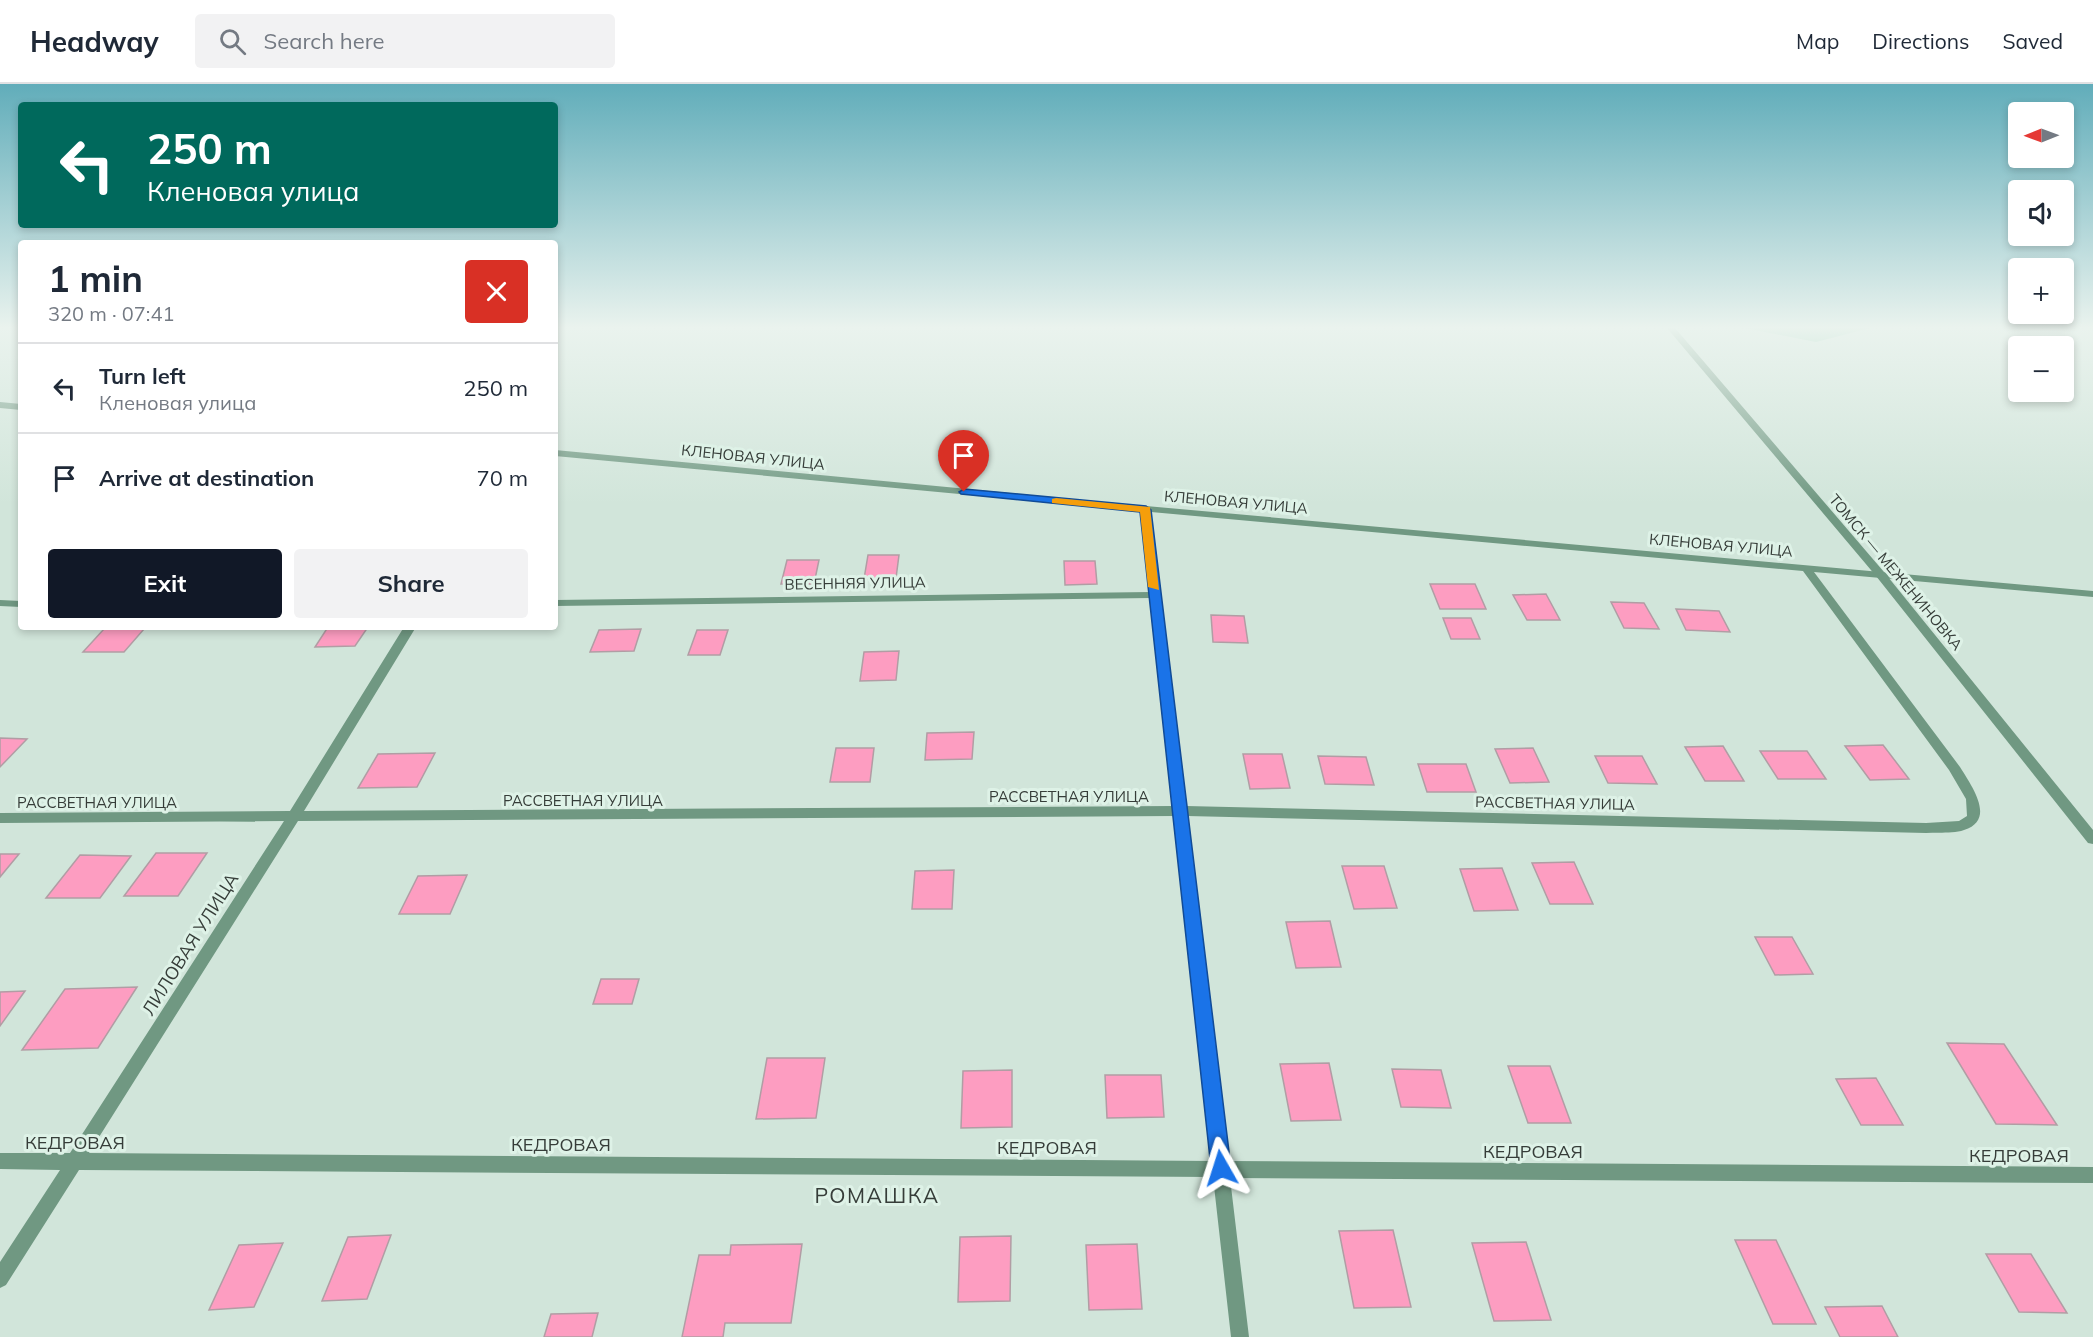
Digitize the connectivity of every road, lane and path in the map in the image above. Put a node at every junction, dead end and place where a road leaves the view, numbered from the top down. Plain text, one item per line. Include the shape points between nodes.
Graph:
1 (1721, 386) edge
2 (0, 405) edge
3 (18, 406) edge
4 (558, 453) edge
5 (1146, 510) junction
6 (1805, 567) junction
7 (1880, 573) junction
8 (2093, 594) edge
9 (1155, 595) junction
10 (0, 603) edge
11 (18, 603) edge
12 (558, 603) edge
13 (408, 630) edge
14 (1180, 811) junction
15 (0, 818) edge
16 (293, 818) junction
17 (2093, 839) edge
18 (0, 1161) edge
19 (75, 1161) junction
20 (1221, 1168) junction
21 (2093, 1175) edge
22 (0, 1279) edge
23 (1240, 1337) edge

1 - 7 street, ТОМСК — МЕЖЕНИНОВКА
2 - 3 street
4 - 5 street, КЛЕНОВАЯ УЛИЦА
5 - 6 street, КЛЕНОВАЯ УЛИЦА
5 - 9 street
6 - 7 street, КЛЕНОВАЯ УЛИЦА
6 - 14 street, РАССВЕТНАЯ УЛИЦА via 1954,767 1972,799 1974,818 1962,826
7 - 8 street, КЛЕНОВАЯ УЛИЦА
7 - 17 street, ТОМСК — МЕЖЕНИНОВКА
9 - 12 street, ВЕСЕННЯЯ УЛИЦА
9 - 14 street
10 - 11 street
13 - 16 street, ЛИЛОВАЯ УЛИЦА
14 - 16 street, РАССВЕТНАЯ УЛИЦА
14 - 20 street
15 - 16 street, РАССВЕТНАЯ УЛИЦА
16 - 19 street, ЛИЛОВАЯ УЛИЦА
18 - 19 street, КЕДРОВАЯ
19 - 20 street, КЕДРОВАЯ
19 - 22 street, ЛИЛОВАЯ УЛИЦА
20 - 21 street, КЕДРОВАЯ
20 - 23 street

